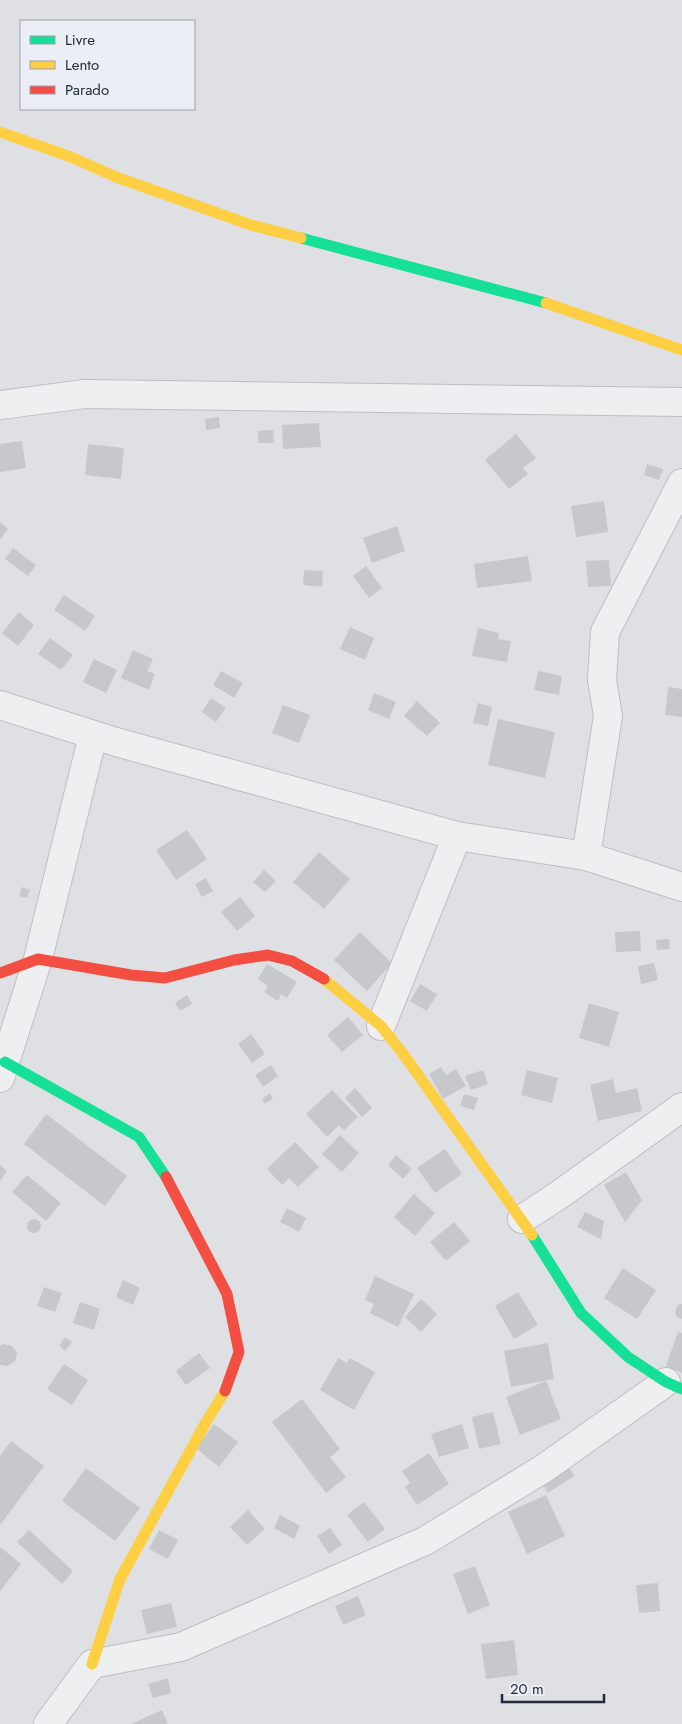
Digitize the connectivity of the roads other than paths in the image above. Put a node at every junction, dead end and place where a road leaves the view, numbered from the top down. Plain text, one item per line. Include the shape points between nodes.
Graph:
1 (0, 132) edge
2 (682, 350) edge
3 (682, 402) edge
4 (0, 404) edge
5 (682, 483) edge
6 (0, 705) edge
7 (93, 735) junction
8 (457, 836) junction
9 (586, 856) junction
10 (682, 886) edge
11 (38, 959) junction
12 (0, 973) edge
13 (381, 1026) junction
14 (3, 1070) edge
15 (682, 1107) edge
16 (522, 1219) junction
17 (674, 1386) edge
18 (92, 1664) junction
19 (48, 1724) edge

1 - 2 street via 251,225 536,300
3 - 4 street via 84,394
5 - 9 street via 604,632 602,680 608,716
6 - 7 street
7 - 8 street
7 - 11 street
8 - 9 street
8 - 13 street
9 - 10 street
11 - 12 street
11 - 13 street via 165,978 234,960 268,955 292,961 320,975
11 - 14 street
13 - 16 street
14 - 18 street via 139,1137 166,1177 227,1294 239,1352 228,1387 120,1579
15 - 16 street
16 - 17 street via 581,1313 628,1357
17 - 18 street via 425,1541 181,1647
18 - 19 street

